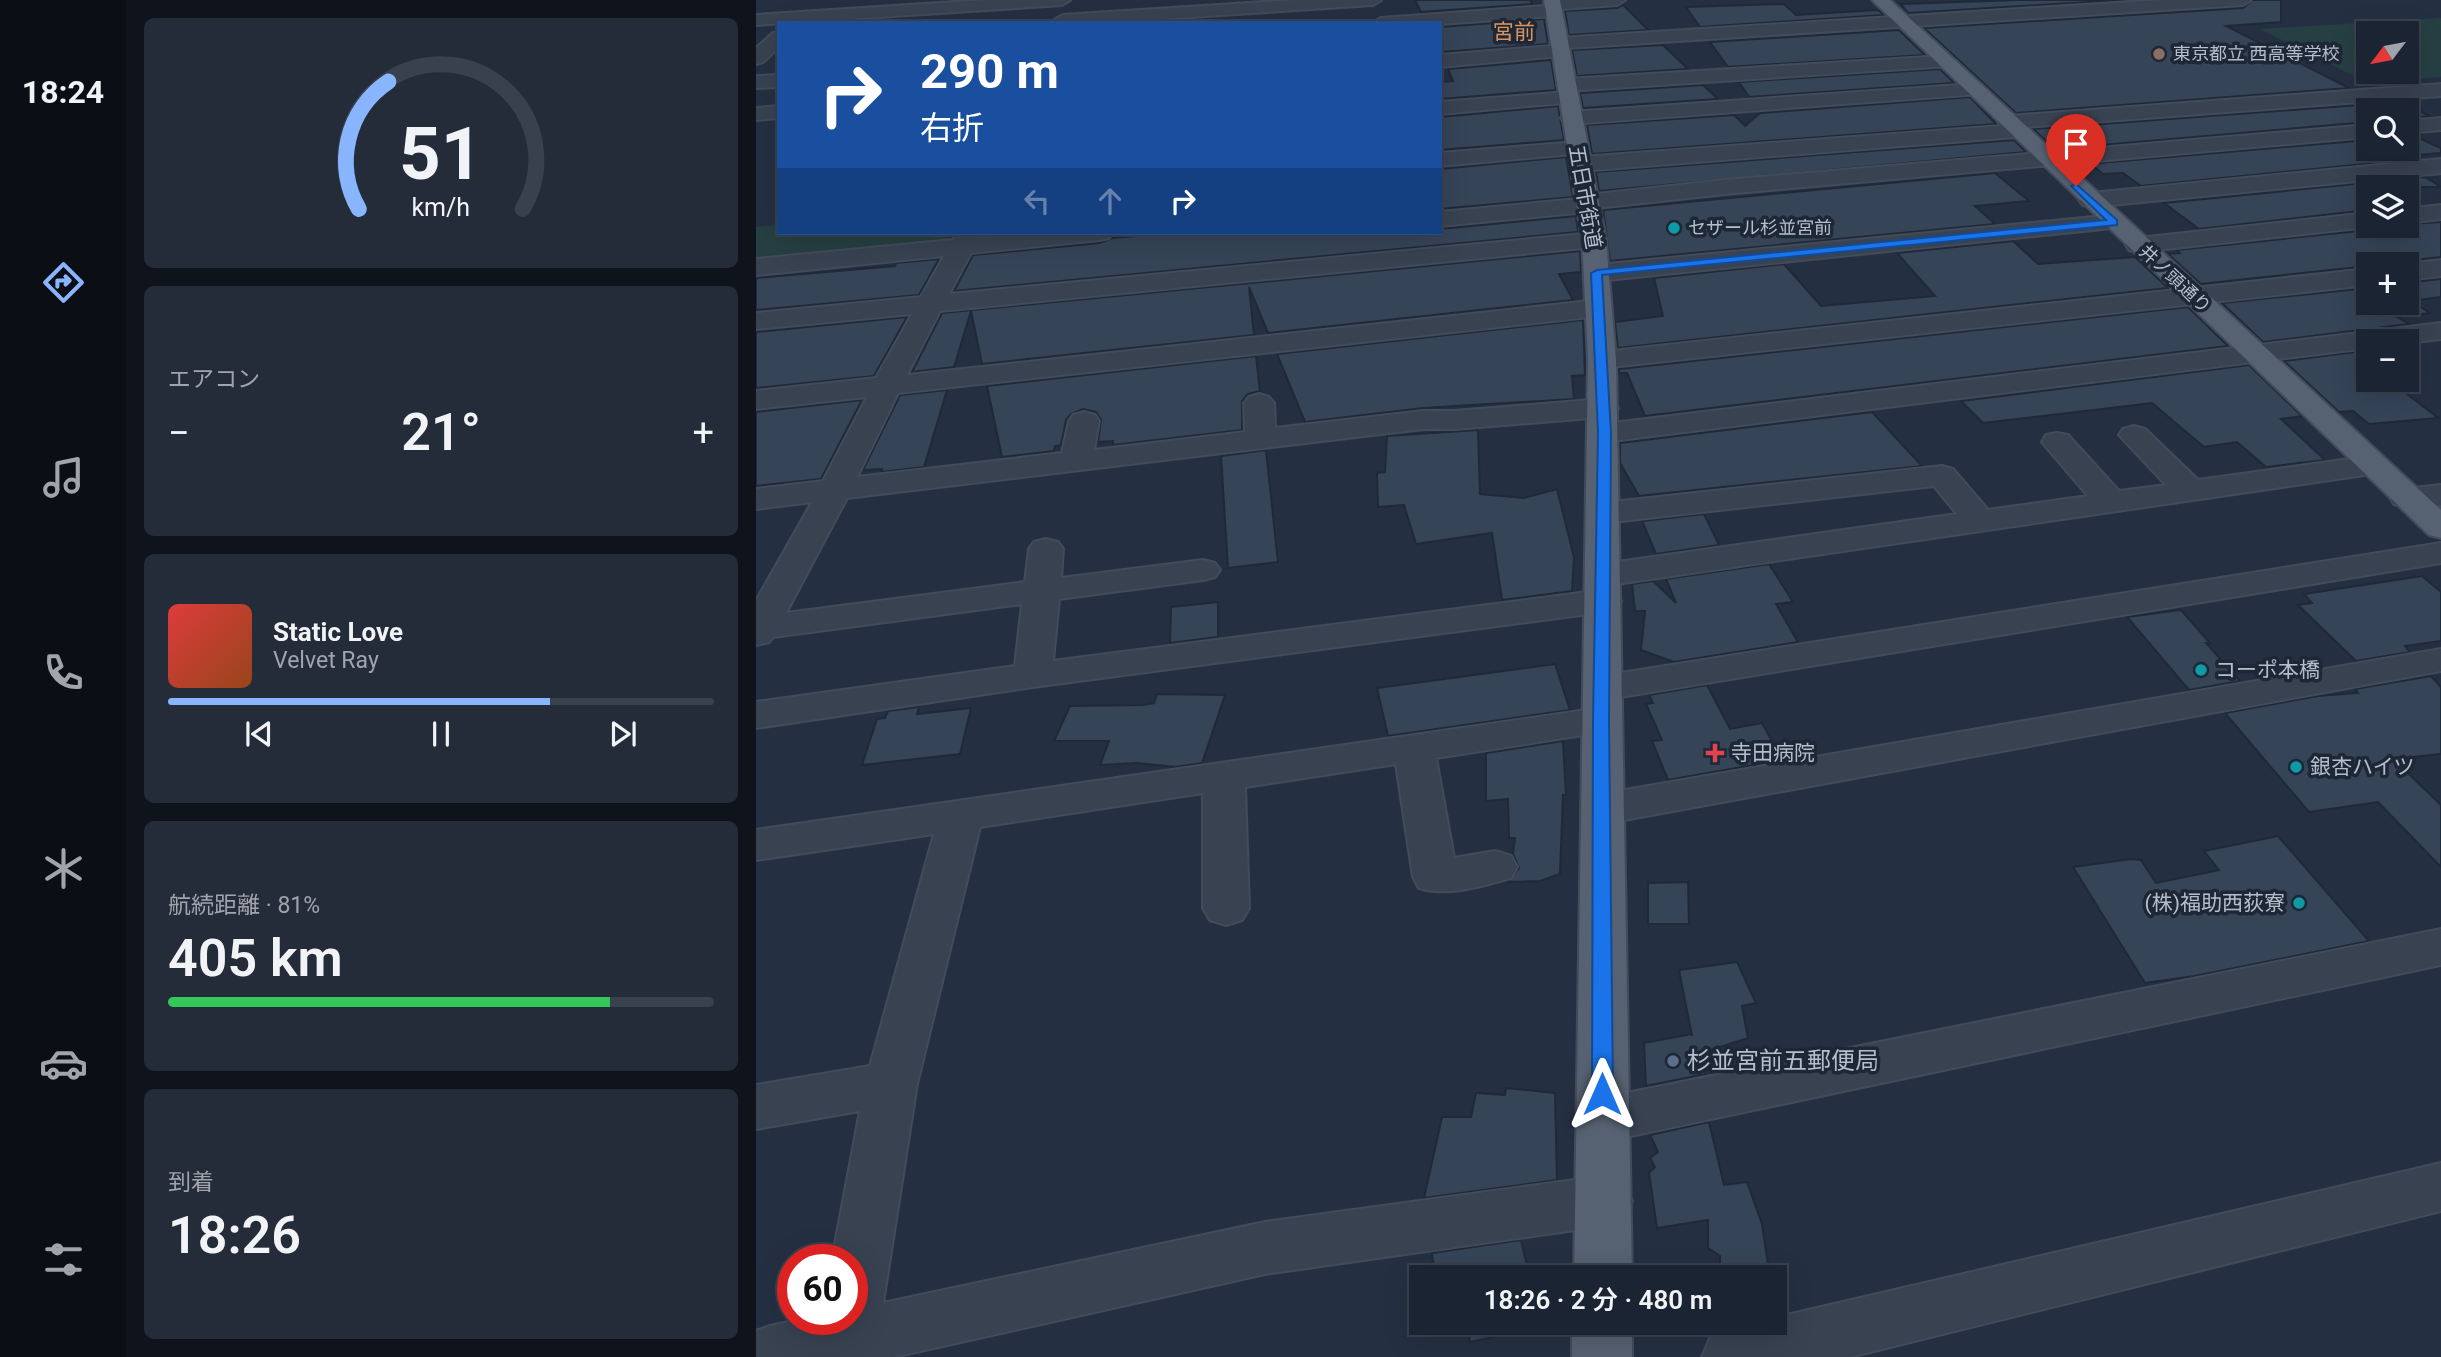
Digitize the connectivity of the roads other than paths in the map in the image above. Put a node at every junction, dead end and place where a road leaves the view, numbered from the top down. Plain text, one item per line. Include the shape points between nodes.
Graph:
1 (820, 0) edge
2 (1062, 0) edge
3 (1073, 0) edge
4 (1373, 0) edge
5 (1617, 0) edge
6 (1880, 0) edge
7 (2043, 0) edge
8 (2243, 0) edge
9 (2183, 2) edge
10 (2116, 4) edge
11 (1553, 5) edge
12 (2061, 11) junction
13 (1715, 16) dead end
14 (756, 20) edge
15 (798, 20) edge
16 (1062, 21) edge
17 (1076, 21) edge
18 (1400, 21) edge
19 (1901, 21) junction
20 (769, 41) edge
21 (1726, 41) junction
22 (1560, 47) junction
23 (756, 58) edge
24 (1442, 61) edge
25 (1944, 62) junction
26 (777, 81) edge
27 (756, 82) edge
28 (1974, 90) junction
29 (2441, 90) edge
30 (2311, 99) junction
31 (1569, 104) junction
32 (1442, 108) edge
33 (777, 112) edge
34 (756, 114) edge
35 (1523, 120) dead end
36 (2441, 124) edge
37 (2012, 126) junction
38 (2356, 126) edge
39 (2419, 126) edge
40 (2356, 133) edge
41 (2047, 159) junction
42 (1442, 160) edge
43 (2416, 161) edge
44 (2435, 171) edge
45 (1582, 194) junction
46 (2091, 200) junction
47 (2441, 212) edge
48 (2419, 215) edge
49 (1442, 217) edge
50 (1660, 217) dead end
51 (1442, 219) edge
52 (2356, 221) edge
53 (2114, 222) junction
54 (1063, 235) edge
55 (1337, 235) edge
56 (1026, 237) edge
57 (965, 240) edge
58 (2138, 245) junction
59 (756, 267) edge
60 (2441, 268) edge
61 (2419, 271) edge
62 (1597, 273) junction
63 (2356, 278) edge
64 (2194, 297) junction
65 (931, 303) junction
66 (1599, 307) junction
67 (2407, 315) edge
68 (756, 321) edge
69 (2437, 332) edge
70 (2255, 355) junction
71 (1602, 360) junction
72 (886, 387) junction
73 (756, 400) edge
74 (1259, 403) dead end
75 (1604, 420) junction
76 (1084, 421) dead end
77 (2134, 435) dead end
78 (1001, 438) dead end
79 (1260, 439) junction
80 (2057, 442) dead end
81 (1076, 461) junction
82 (2371, 465) junction
83 (993, 471) junction
84 (835, 490) junction
85 (2190, 490) junction
86 (2441, 495) edge
87 (2406, 497) junction
88 (756, 499) edge
89 (2110, 501) junction
90 (1603, 513) junction
91 (1979, 520) junction
92 (2441, 528) edge
93 (1046, 549) dead end
94 (2441, 553) edge
95 (1203, 570) dead end
96 (1603, 588) junction
97 (1041, 593) junction
98 (757, 630) edge
99 (2441, 660) edge
100 (1033, 676) junction
101 (1602, 705) junction
102 (756, 715) edge
103 (1414, 748) junction
104 (1224, 776) junction
105 (1602, 809) junction
106 (961, 815) junction
107 (756, 845) edge
108 (1495, 867) dead end
109 (1226, 908) dead end
110 (2441, 947) edge
111 (891, 1084) junction
112 (756, 1107) edge
113 (1602, 1120) junction
114 (2441, 1186) edge
115 (1604, 1200) junction
116 (864, 1244) edge
117 (1603, 1265) edge
118 (868, 1328) edge
119 (839, 1335) edge
120 (1602, 1335) edge
121 (763, 1357) edge
122 (1602, 1357) edge
123 (1732, 1357) edge

1 - 15 street
2 - 15 street
3 - 16 street
4 - 17 street
5 - 11 street
6 - 19 main road, 井ノ頭通り
7 - 12 street
8 - 9 street
9 - 10 street
10 - 12 street
11 - 18 street
11 - 22 main road, 五日市街道
12 - 19 street
13 - 21 street
14 - 15 street
19 - 21 street via 1804,21
19 - 25 main road, 井ノ頭通り
20 - 23 street
21 - 22 street via 1702,50 1693,35 1642,45
22 - 24 street
22 - 31 main road, 五日市街道
25 - 28 main road, 井ノ頭通り
25 - 31 street
26 - 27 street
28 - 31 street
28 - 37 main road, 井ノ頭通り
29 - 30 street
30 - 37 street
30 - 38 street
31 - 32 street
31 - 35 street
31 - 45 main road, 五日市街道
33 - 34 street
36 - 39 street
37 - 41 main road, 井ノ頭通り
37 - 45 street
40 - 41 street
41 - 45 street via 1725,187
41 - 46 main road, 井ノ頭通り
42 - 45 street via 1490,155
43 - 44 street
44 - 46 street
45 - 49 street
45 - 50 street
45 - 51 street
45 - 62 main road, 五日市街道
46 - 53 main road, 井ノ頭通り
47 - 48 street
52 - 58 street
53 - 58 main road, 井ノ頭通り
53 - 62 street
54 - 56 street
55 - 65 street
56 - 57 street
57 - 59 street
57 - 65 street
58 - 64 main road, 井ノ頭通り
60 - 61 street
62 - 66 main road, 五日市街道
63 - 64 street
64 - 70 main road, 井ノ頭通り
64 - 71 street
65 - 68 street
65 - 72 street
66 - 71 main road, 五日市街道
66 - 72 street
67 - 69 street
69 - 70 street
70 - 75 street
70 - 82 main road, 井ノ頭通り
71 - 75 main road, 五日市街道
72 - 73 street
72 - 84 street
74 - 79 street
75 - 79 street via 1423,420 1371,411
75 - 90 main road, 五日市街道
76 - 81 street
77 - 85 street
78 - 83 street
79 - 81 street
80 - 89 street
81 - 83 street
82 - 85 street
82 - 87 main road, 井ノ頭通り
83 - 84 street
84 - 88 street
84 - 98 street
85 - 89 street
86 - 87 street
87 - 92 main road, 井ノ頭通り
89 - 91 street
90 - 91 street via 1942,475
90 - 96 main road, 五日市街道
91 - 96 street
93 - 97 street
94 - 101 street
95 - 97 street
96 - 100 street
96 - 101 main road, 五日市街道
97 - 98 street
97 - 100 street
99 - 105 street
100 - 102 street
101 - 103 street
101 - 105 main road, 五日市街道
103 - 104 street
103 - 108 street via 1434,877
104 - 106 street
104 - 109 street
105 - 113 main road, 五日市街道
106 - 107 street
106 - 111 street
110 - 113 street
111 - 112 street
111 - 116 street
113 - 115 main road, 五日市街道
114 - 123 street
115 - 117 main road, 五日市街道
115 - 118 street via 1265,1248
119 - 121 street
120 - 122 main road

